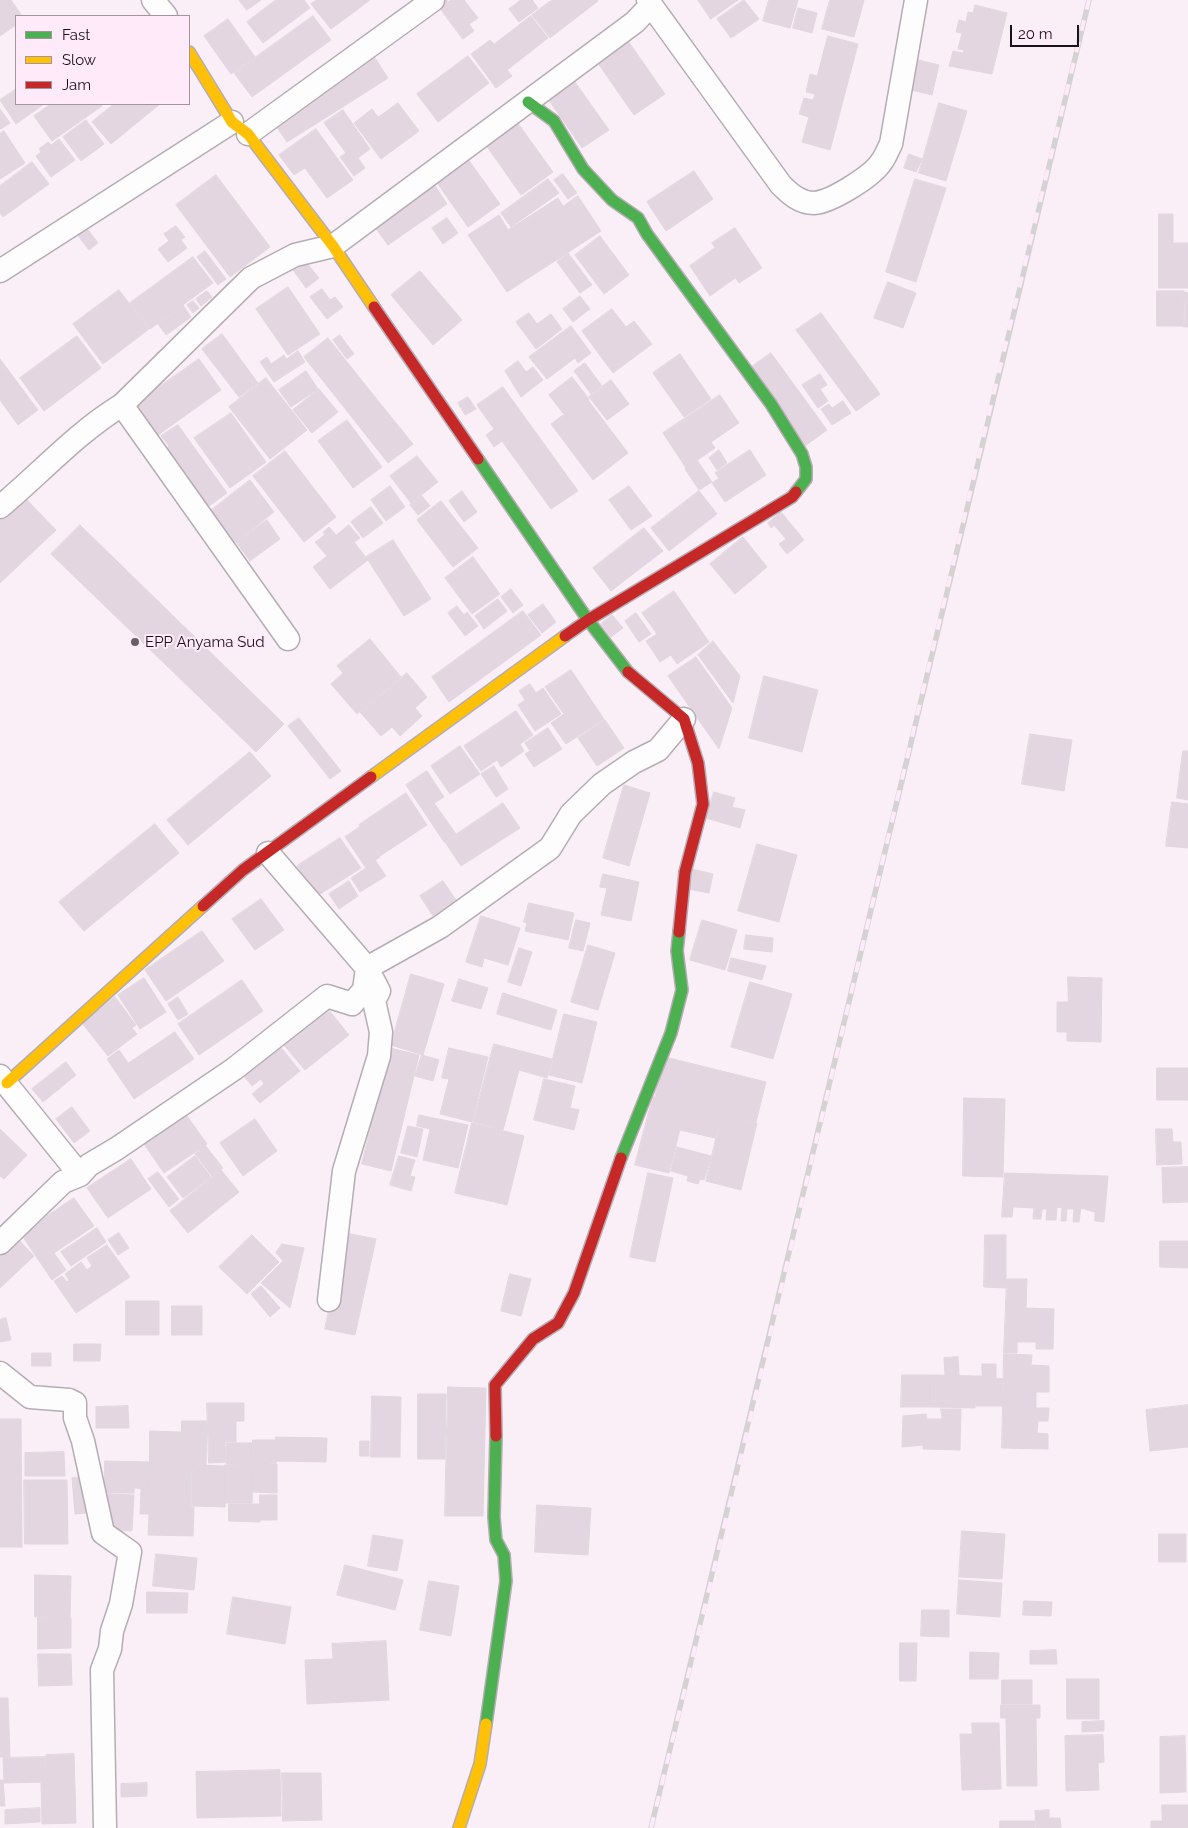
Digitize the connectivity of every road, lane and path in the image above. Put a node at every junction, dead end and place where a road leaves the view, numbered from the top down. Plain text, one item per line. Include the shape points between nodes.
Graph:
1 (153, 0) edge
2 (433, 0) edge
3 (916, 0) edge
4 (645, 4) edge
5 (165, 15) edge
6 (190, 53) edge
7 (528, 102) junction
8 (240, 128) junction
9 (333, 246) junction
10 (0, 271) edge
11 (122, 405) junction
12 (0, 507) edge
13 (588, 620) junction
14 (288, 638) dead end
15 (684, 719) junction
16 (268, 853) junction
17 (367, 968) junction
18 (3, 1080) edge
19 (80, 1175) junction
20 (0, 1243) edge
21 (329, 1300) dead end
22 (0, 1373) edge
23 (105, 1828) edge
24 (459, 1828) edge

1 - 5 street
2 - 8 street
3 - 4 street via 891,144 882,162 850,187 824,201 812,203 794,197 781,185
4 - 7 street via 635,22
6 - 8 street
7 - 9 street
7 - 13 street via 554,121 583,169 612,200 638,218 771,404 802,454 806,467 806,479 792,497
8 - 9 street
8 - 10 street
9 - 11 street via 295,255 251,278
9 - 13 street
11 - 12 street via 69,442
11 - 14 street
13 - 15 street via 632,678
13 - 16 street
15 - 17 street via 658,750 602,784 577,808 550,848 440,927
15 - 24 street via 698,764 703,804 685,872 678,952 682,990 671,1033 615,1170 574,1292 558,1322 533,1338 495,1385 494,1517 496,1540 504,1555 506,1581 480,1764
16 - 17 street
16 - 18 street via 243,870
17 - 19 street via 364,990 352,1004 327,996 234,1069 89,1164
17 - 21 street via 379,991 374,1001 381,1032 379,1056 344,1171
18 - 19 street
19 - 20 street via 63,1182
22 - 23 street via 30,1397 75,1403 75,1418 103,1533 130,1552 121,1604 102,1670

